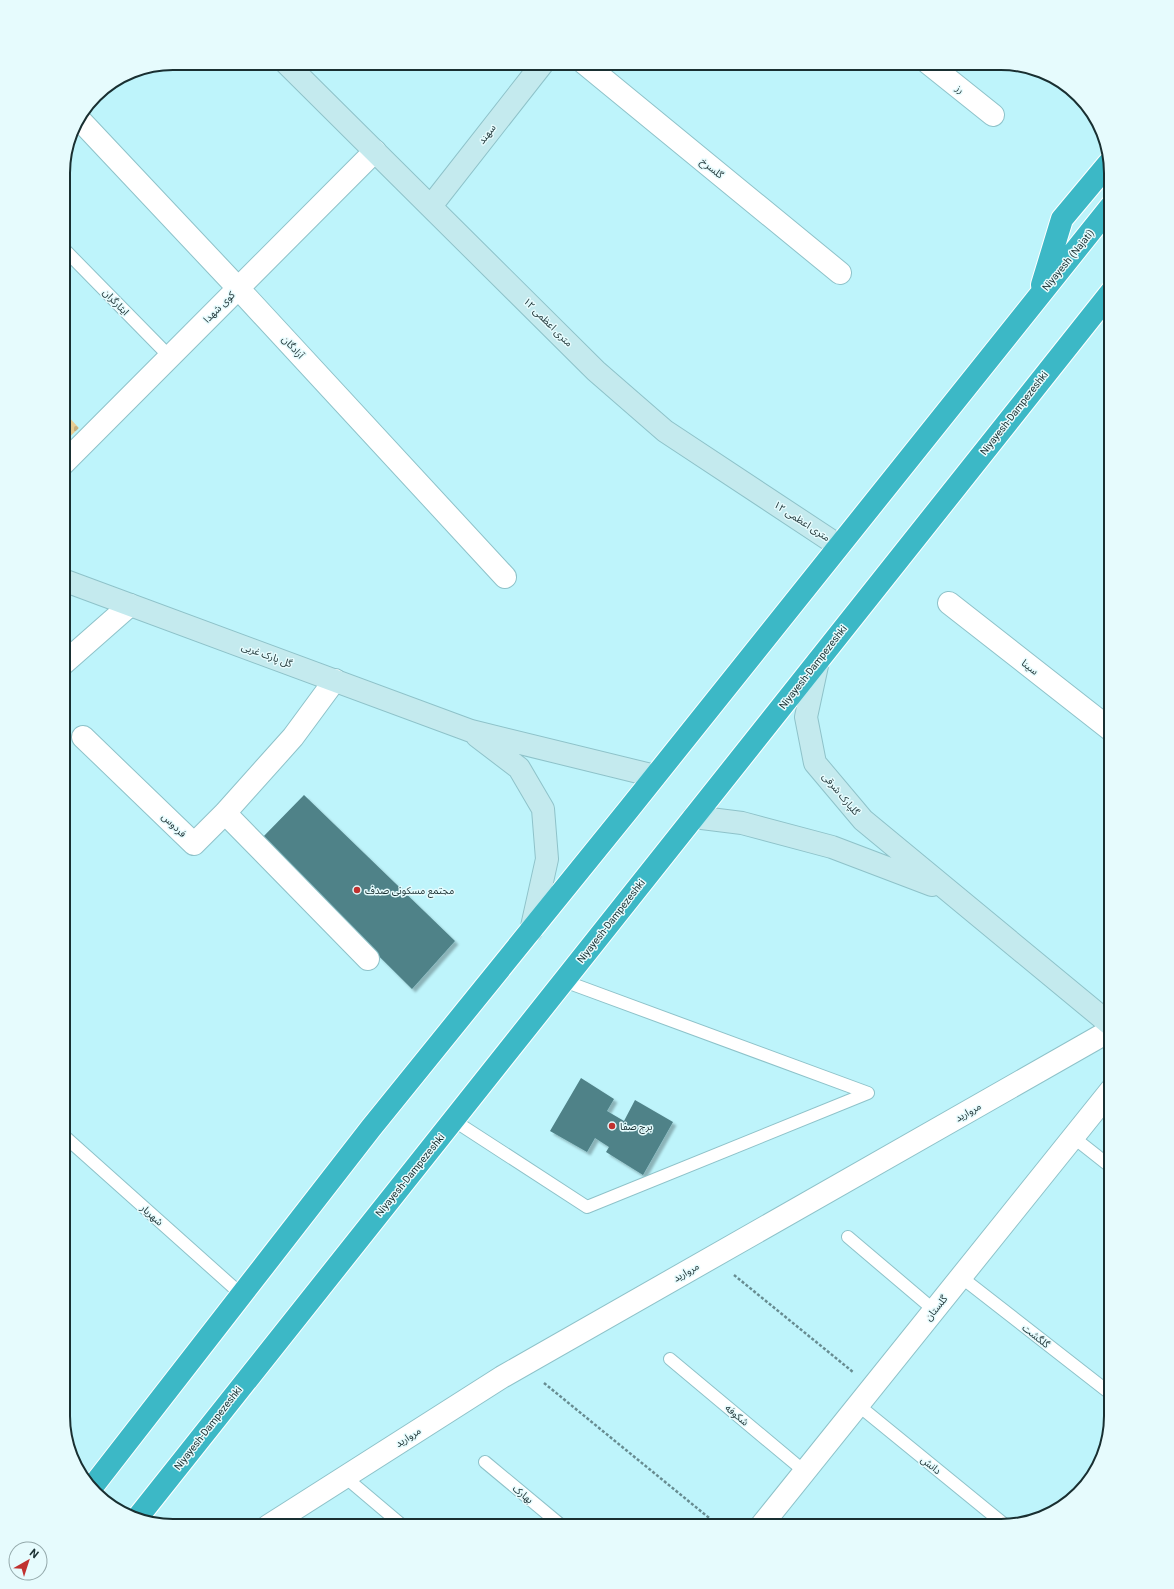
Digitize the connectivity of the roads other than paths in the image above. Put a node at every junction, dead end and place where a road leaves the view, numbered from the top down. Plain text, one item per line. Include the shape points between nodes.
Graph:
1 (293, 70) edge
2 (538, 70) edge
3 (593, 70) edge
4 (937, 70) edge
5 (993, 115) dead end
6 (83, 124) edge
7 (375, 151) junction
8 (1104, 169) edge
9 (431, 206) junction
10 (1104, 215) edge
11 (70, 255) edge
12 (840, 273) dead end
13 (238, 288) junction
14 (1039, 296) junction
15 (1104, 301) edge
16 (1104, 311) edge
17 (1084, 325) junction
18 (170, 357) junction
19 (70, 457) edge
20 (839, 546) junction
21 (505, 577) dead end
22 (70, 583) edge
23 (949, 603) dead end
24 (130, 604) junction
25 (70, 658) edge
26 (818, 661) junction
27 (335, 680) junction
28 (1104, 725) edge
29 (471, 731) junction
30 (83, 737) dead end
31 (656, 776) junction
32 (225, 813) junction
33 (694, 818) junction
34 (948, 891) junction
35 (531, 931) junction
36 (368, 960) dead end
37 (564, 981) junction
38 (1104, 1019) edge
39 (1104, 1034) edge
40 (1104, 1099) edge
41 (454, 1120) junction
42 (1073, 1137) junction
43 (70, 1141) edge
44 (1104, 1161) edge
45 (848, 1238) dead end
46 (961, 1277) junction
47 (242, 1295) junction
48 (934, 1310) junction
49 (670, 1359) dead end
50 (1104, 1389) edge
51 (858, 1405) junction
52 (485, 1462) dead end
53 (804, 1471) junction
54 (345, 1478) junction
55 (95, 1483) edge
56 (140, 1514) edge
57 (279, 1519) edge
58 (395, 1519) edge
59 (554, 1519) edge
60 (766, 1519) edge
61 (998, 1519) edge

1 - 7 main road, ۱۲ متری اعظمی
2 - 9 main road, سهند
3 - 12 street, گلسرخ
4 - 5 street, رز
6 - 13 street, آزادگان
7 - 9 main road, ۱۲ متری اعظمی
7 - 13 street, کوی شهدا
8 - 14 highway via 1062,219
9 - 20 main road, ۱۲ متری اعظمی via 596,371 665,431
10 - 14 highway, Niyayesh (Najati)
11 - 18 lane, ایثارگران
13 - 18 street, کوی شهدا
13 - 21 street, آزادگان
14 - 20 highway
15 - 17 highway
16 - 17 highway
17 - 26 highway, Niyayesh-Dampezeshki
18 - 19 street, کوی شهدا
20 - 31 highway
22 - 24 main road, گل پارک غربی
23 - 28 street, سینا
24 - 25 street
24 - 27 main road, گل پارک غربی
26 - 33 highway, Niyayesh-Dampezeshki
26 - 34 main road, گلپارک شرقی via 806,717 815,763 863,820
27 - 29 main road, گل پارک غربی
27 - 32 street, فردوس via 293,737
29 - 31 main road
29 - 35 main road via 519,768 543,809 547,859
30 - 32 street, فردوس via 194,844
31 - 35 highway
32 - 36 street
33 - 34 main road, گلپارک شرقی via 742,823 832,847
33 - 37 highway, Niyayesh-Dampezeshki
34 - 38 main road, گلپارک شرقی
35 - 47 highway via 371,1128
37 - 41 highway, Niyayesh-Dampezeshki
37 - 41 lane via 868,1093 587,1207
39 - 54 street, مروارید via 522,1365
40 - 42 street, گلستان
41 - 56 highway, Niyayesh-Dampezeshki
42 - 44 lane
42 - 46 street, گلستان
43 - 47 lane, شهریار
45 - 48 lane
46 - 48 street, گلستان
46 - 50 lane, گلگشت
47 - 55 highway
48 - 51 street, گلستان
49 - 53 lane, شکوفه
51 - 53 street, گلستان
51 - 61 lane, دانش
52 - 59 lane, بهارک
53 - 60 street, گلستان
54 - 57 street, مروارید
54 - 58 lane

